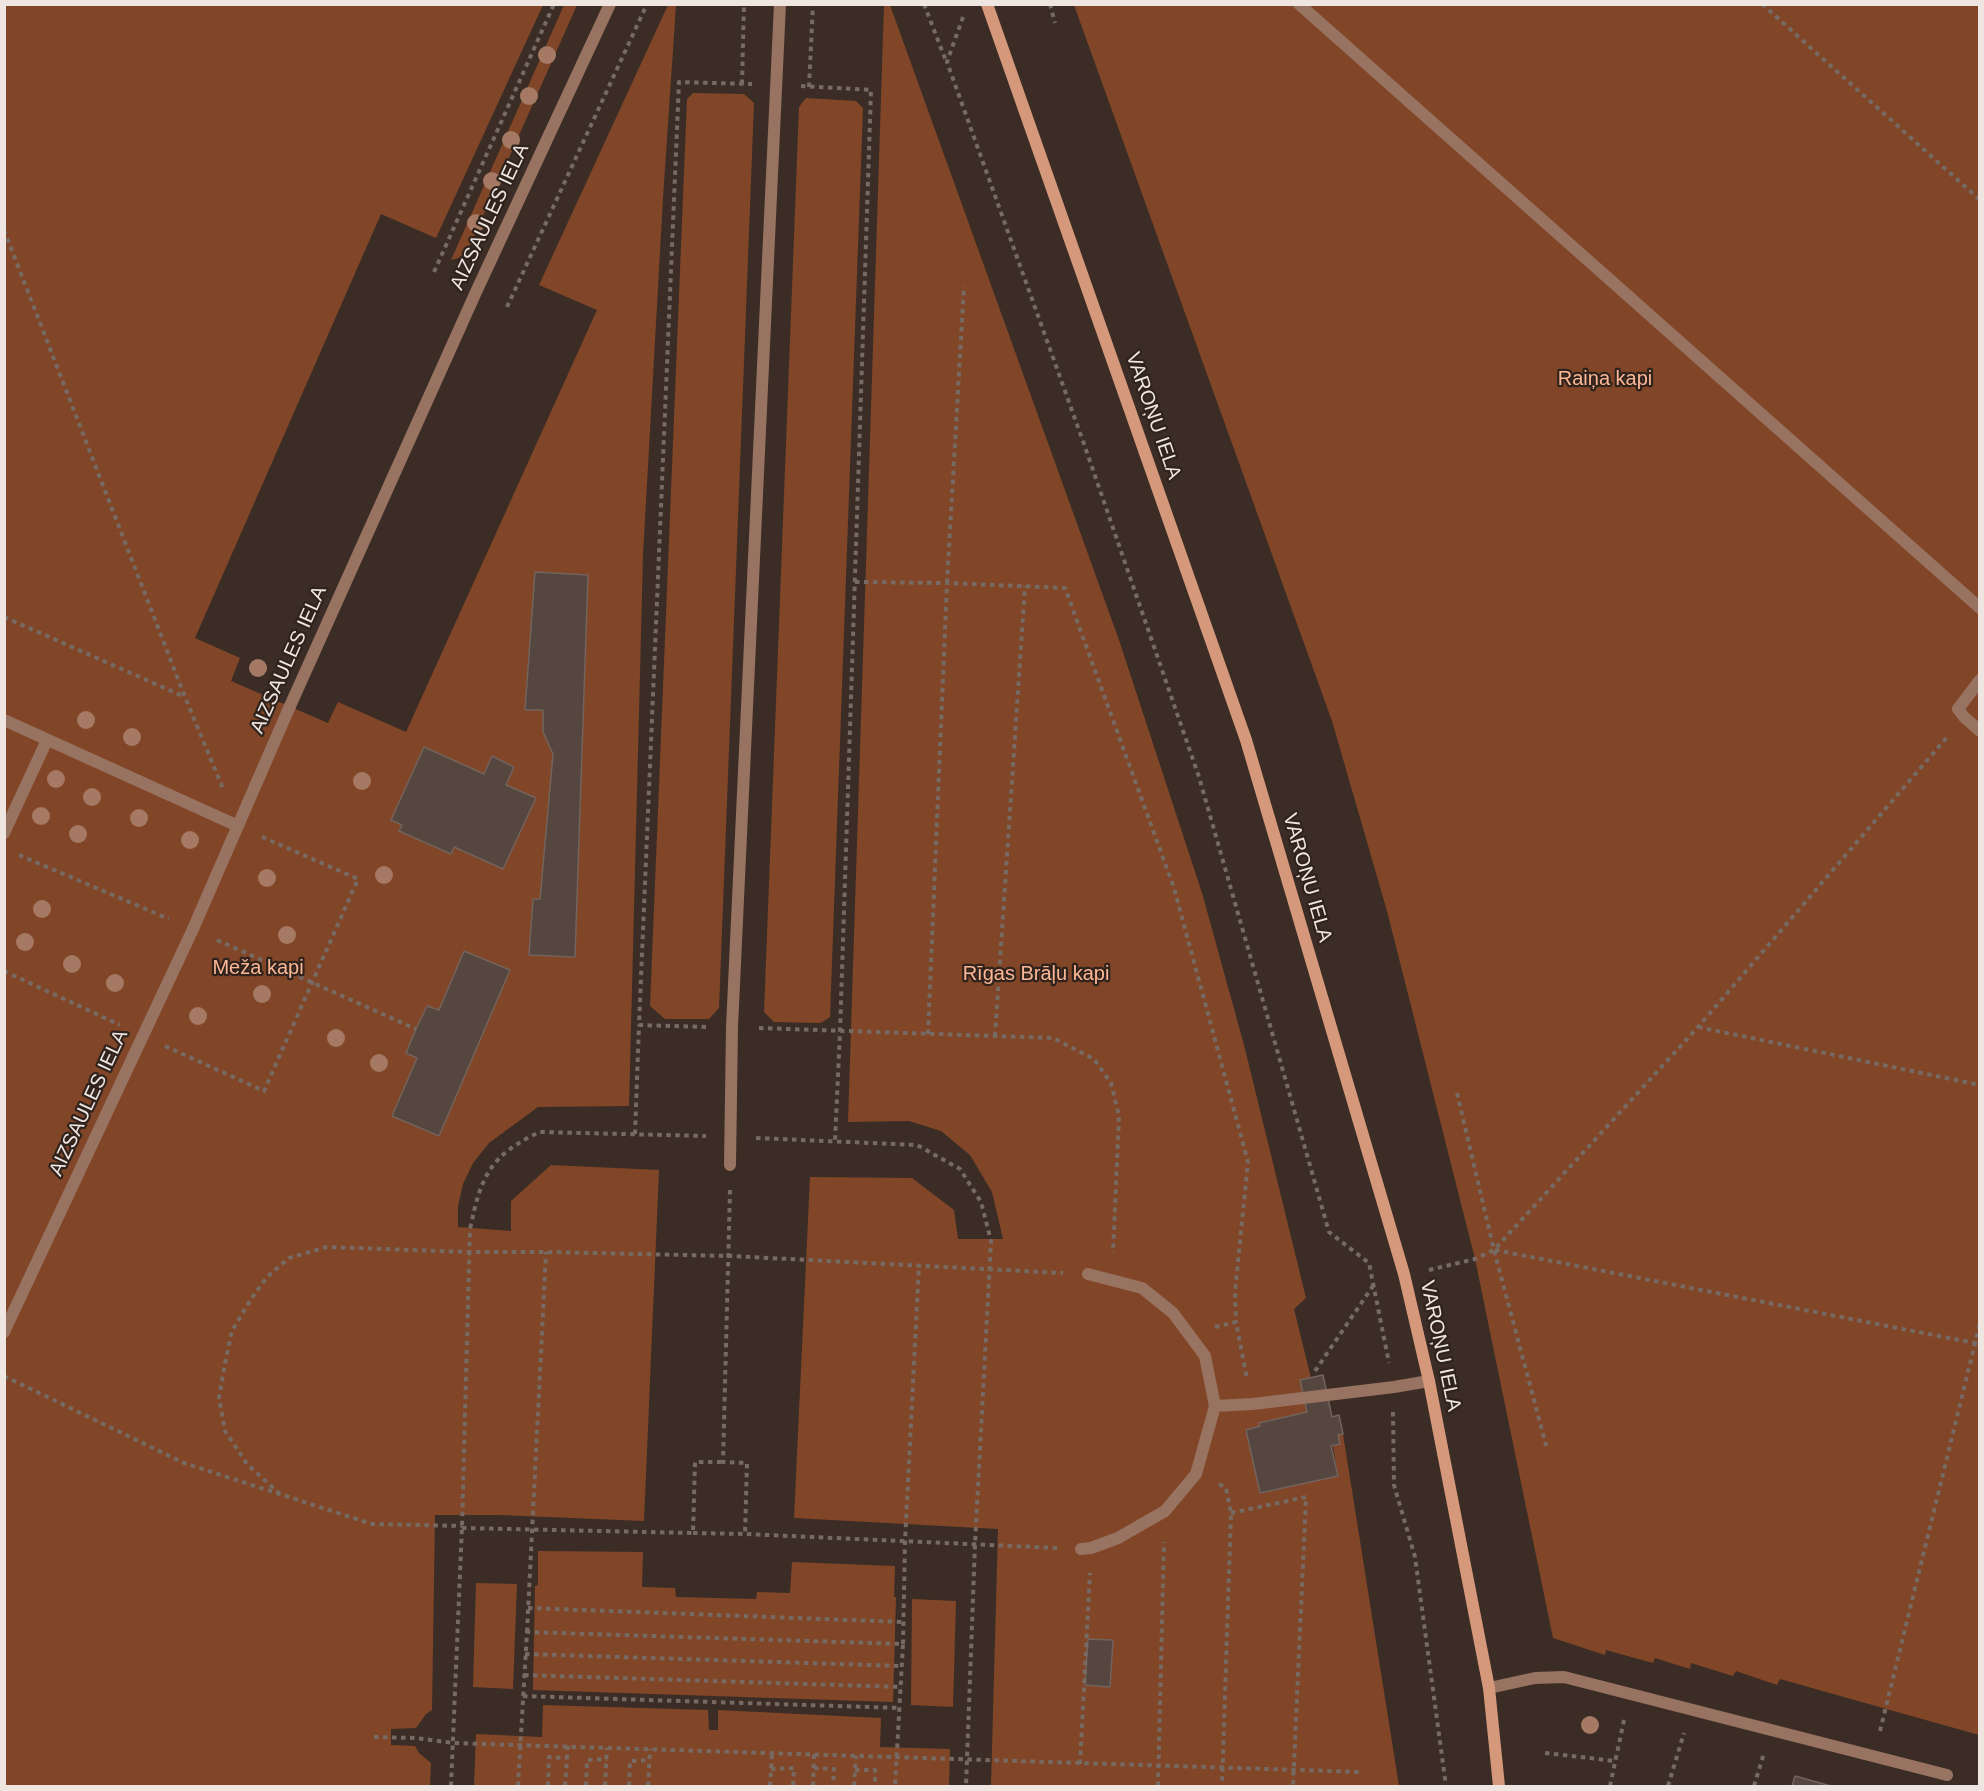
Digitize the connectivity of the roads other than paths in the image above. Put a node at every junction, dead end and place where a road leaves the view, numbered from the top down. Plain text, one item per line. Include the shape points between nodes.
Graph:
1 (610, 4) edge
2 (780, 4) edge
3 (987, 4) edge
4 (1299, 4) edge
5 (1980, 608) edge
6 (1980, 681) edge
7 (4, 720) edge
8 (1980, 731) edge
9 (47, 740) junction
10 (238, 826) junction
11 (4, 833) edge
12 (730, 1165) dead end
13 (1088, 1274) dead end
14 (4, 1332) edge
15 (1429, 1381) junction
16 (1215, 1406) junction
17 (1086, 1549) road end
18 (1489, 1688) junction
19 (1947, 1775) dead end
20 (1499, 1786) edge

1 - 10 street, AIZSAULES IELA via 476,292
2 - 12 street via 732,1027
3 - 15 street, VAROŅU IELA via 1246,741 1404,1274
4 - 5 street
6 - 8 street via 1958,709
7 - 9 street
9 - 10 street
9 - 11 street
10 - 14 street, AIZSAULES IELA
13 - 16 street via 1142,1288 1173,1313 1205,1356
15 - 16 street
15 - 18 street, VAROŅU IELA
16 - 17 street via 1196,1474 1165,1511 1118,1538
18 - 19 street via 1535,1678 1564,1677
18 - 20 street, VAROŅU IELA

